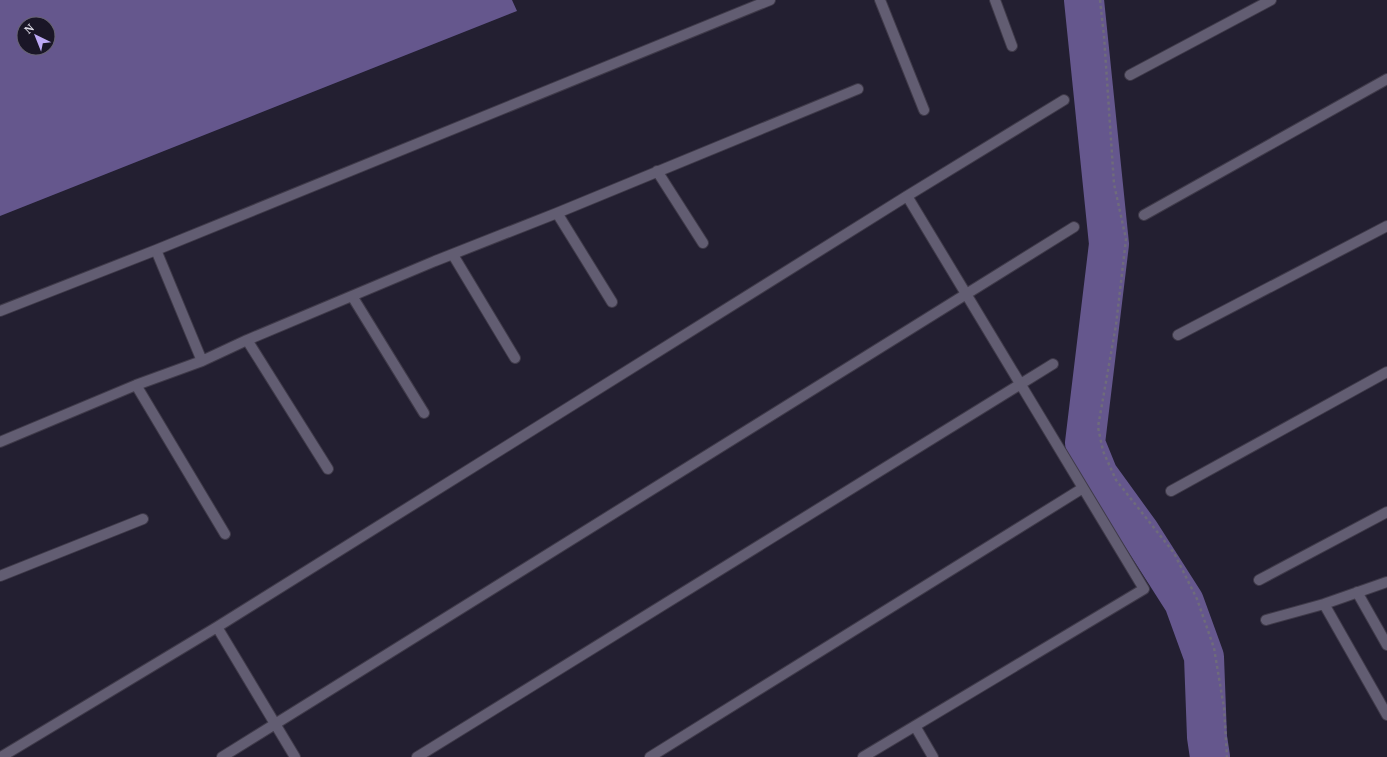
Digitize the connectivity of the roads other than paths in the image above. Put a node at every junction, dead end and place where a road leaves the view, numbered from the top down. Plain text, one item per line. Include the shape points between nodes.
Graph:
1 (770, 0) edge
2 (880, 0) edge
3 (994, 0) edge
4 (1271, 0) edge
5 (1012, 46) dead end
6 (1130, 75) dead end
7 (1387, 79) edge
8 (858, 89) dead end
9 (1064, 100) dead end
10 (924, 110) dead end
11 (657, 171) junction
12 (907, 196) junction
13 (557, 213) junction
14 (1144, 215) dead end
15 (1387, 226) edge
16 (1074, 227) dead end
17 (703, 243) dead end
18 (156, 250) junction
19 (453, 255) junction
20 (966, 295) junction
21 (352, 296) junction
22 (612, 302) dead end
23 (0, 311) edge
24 (1178, 335) dead end
25 (247, 340) junction
26 (515, 358) dead end
27 (202, 361) junction
28 (1053, 364) dead end
29 (1387, 372) edge
30 (1020, 384) junction
31 (136, 385) junction
32 (424, 413) dead end
33 (0, 442) edge
34 (328, 469) dead end
35 (1083, 488) junction
36 (1171, 491) dead end
37 (1387, 512) edge
38 (143, 519) dead end
39 (225, 534) dead end
40 (0, 576) edge
41 (1259, 580) dead end
42 (1386, 584) edge
43 (1357, 592) junction
44 (1324, 604) junction
45 (1266, 620) dead end
46 (217, 627) junction
47 (1387, 645) edge
48 (1387, 714) edge
49 (275, 724) junction
50 (915, 726) junction
51 (1, 757) edge
52 (222, 757) edge
53 (295, 757) edge
54 (417, 757) edge
55 (650, 757) edge
56 (863, 757) edge
57 (933, 757) edge

1 - 18 street
2 - 10 street
3 - 5 street
4 - 6 street
7 - 14 street
8 - 11 street
9 - 12 street
11 - 13 street
11 - 17 street
12 - 20 street
12 - 46 street
13 - 19 street
13 - 22 street
15 - 24 street
16 - 20 street
18 - 23 street
18 - 27 street
19 - 21 street
19 - 26 street
20 - 30 street
20 - 49 street
21 - 25 street
21 - 32 street
25 - 27 street
25 - 34 street
27 - 31 street
28 - 30 street
29 - 36 street
30 - 35 street
30 - 54 street
31 - 33 street
31 - 39 street
35 - 50 street via 1144,589
35 - 55 street
37 - 41 street
38 - 40 street
42 - 43 street
43 - 44 street
43 - 47 street
44 - 45 street
44 - 48 street
46 - 49 street
46 - 51 street
49 - 52 street
49 - 53 street
50 - 56 street
50 - 57 street

